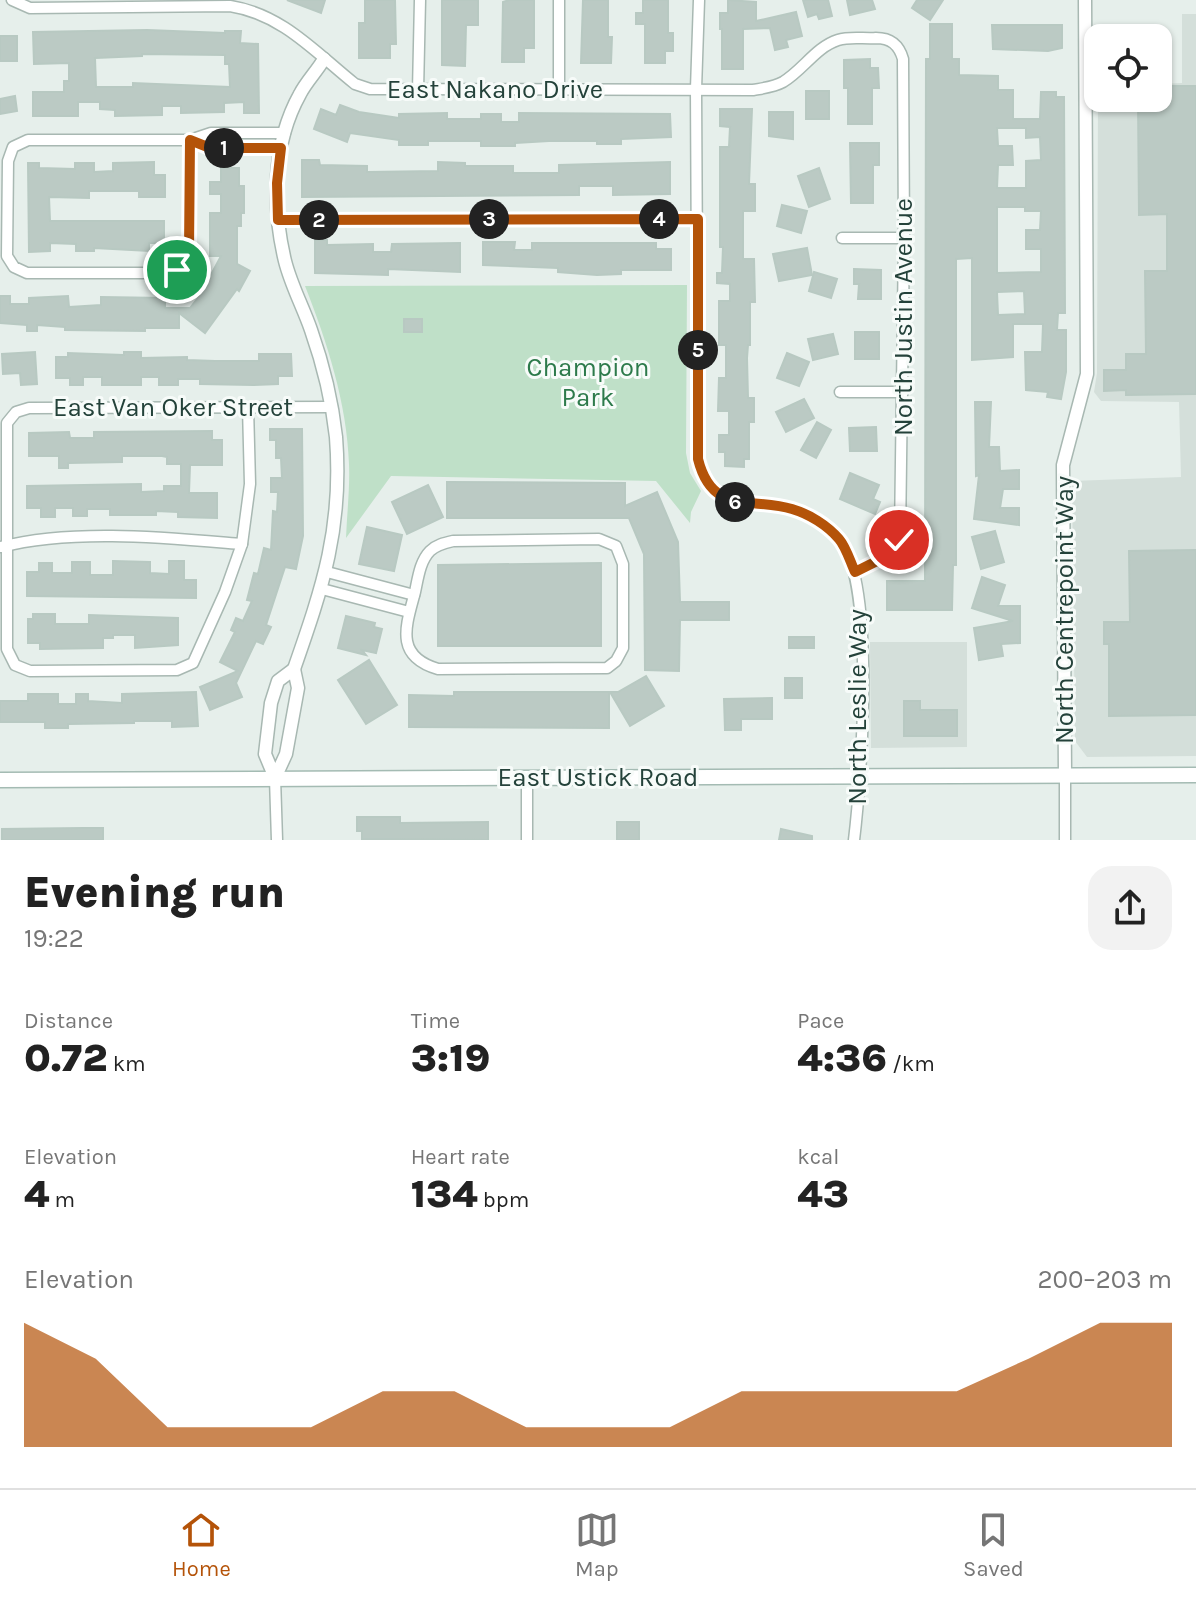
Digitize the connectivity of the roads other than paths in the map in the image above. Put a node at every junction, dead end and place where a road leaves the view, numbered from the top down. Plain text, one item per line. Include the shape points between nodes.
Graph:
1 (420, 0) edge
2 (559, 0) edge
3 (699, 0) edge
4 (1085, 0) edge
5 (12, 1) edge
6 (264, 1) edge
7 (141, 3) edge
8 (260, 12) junction
9 (892, 41) joint
10 (324, 59) junction
11 (559, 88) junction
12 (696, 89) junction
13 (418, 91) junction
14 (285, 133) junction
15 (190, 140) junction
16 (281, 148) junction
17 (698, 219) junction
18 (278, 220) junction
19 (842, 238) dead end
20 (904, 238) junction
21 (840, 392) dead end
22 (903, 392) junction
23 (248, 407) junction
24 (332, 407) junction
25 (242, 544) junction
26 (3, 546) edge
27 (327, 572) junction
28 (855, 572) junction
29 (322, 589) junction
30 (414, 595) junction
31 (409, 612) junction
32 (294, 669) junction
33 (1065, 775) junction
34 (1196, 775) edge
35 (861, 776) junction
36 (275, 778) junction
37 (527, 778) junction
38 (0, 780) edge
39 (277, 840) edge
40 (527, 840) edge
41 (854, 840) edge
42 (1065, 840) edge

1 - 13 street
2 - 11 street
3 - 12 street, North Leslie Way
4 - 33 street, North Centrepoint Way via 1087,374 1063,465
5 - 7 street, East Nakano Drive via 30,8
6 - 8 street
7 - 8 street, East Nakano Drive
8 - 10 street, East Nakano Drive
9 - 12 street, East Nakano Drive via 841,39 767,88
9 - 20 street, North Justin Avenue via 903,59
10 - 13 street, East Nakano Drive via 361,87
10 - 14 street via 299,95
11 - 12 street, East Nakano Drive
11 - 13 street, East Nakano Drive
12 - 17 street, North Leslie Way
14 - 15 street via 211,133
14 - 16 street
15 - 15 street via 28,140 13,147 8,161 7,256 14,267 27,273 165,273 182,266 189,250
15 - 16 street via 210,148
16 - 18 street
17 - 18 street
17 - 28 street, North Leslie Way via 698,459 704,478 731,501 811,516 840,540
18 - 24 street
19 - 20 street
20 - 22 street, North Justin Avenue
21 - 22 street
22 - 28 street, North Justin Avenue via 899,540 887,556
23 - 24 street, East Van Oker Street
23 - 25 street via 250,484
23 - 26 street, East Van Oker Street via 16,412 7,423
24 - 27 street via 337,495
25 - 26 street via 94,537
25 - 26 street via 197,658 177,670 30,671 15,665 7,649
27 - 29 street
27 - 30 street
28 - 35 street, North Leslie Way via 861,634
29 - 31 street
29 - 32 street
30 - 31 street
30 - 31 street via 422,562 436,546 453,541 599,539 616,546 623,564 623,648 616,661 601,669 438,669 417,661 405,639
32 - 36 street via 298,688 286,754
32 - 36 street via 278,681 271,703 265,754
33 - 34 main road, East Ustick Road
33 - 35 main road, East Ustick Road
33 - 42 street, North Centrepoint Way
35 - 37 main road, East Ustick Road
35 - 41 street, North Leslie Way
36 - 37 main road, East Ustick Road
36 - 38 main road, East Ustick Road
36 - 39 street
37 - 40 street

